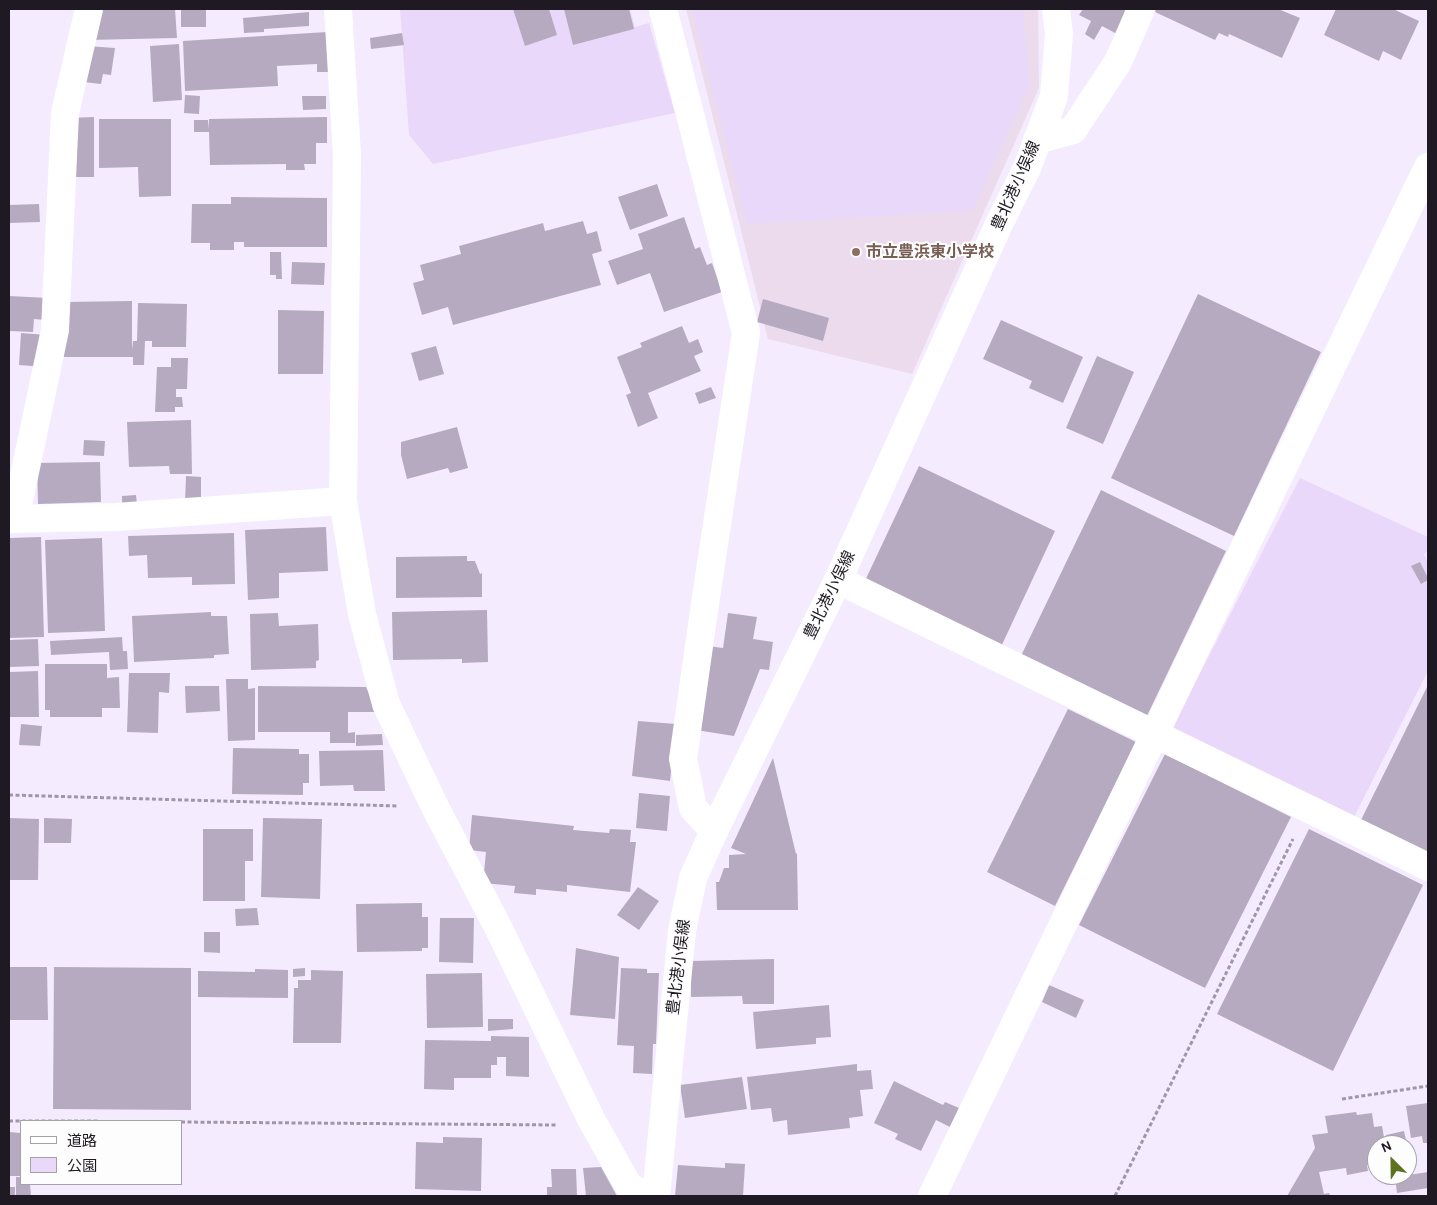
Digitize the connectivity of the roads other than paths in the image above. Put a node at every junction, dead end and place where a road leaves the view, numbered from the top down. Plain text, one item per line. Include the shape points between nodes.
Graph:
1 (89, 9) edge
2 (338, 9) edge
3 (663, 9) edge
4 (1056, 9) edge
5 (1141, 9) edge
6 (1037, 140) junction
7 (1428, 167) edge
8 (343, 501) junction
9 (12, 519) edge
10 (838, 580) junction
11 (1155, 736) junction
12 (714, 831) junction
13 (1428, 867) edge
14 (644, 1196) edge
15 (656, 1196) edge
16 (932, 1196) edge

1 - 9 street via 64,113 55,330
2 - 8 street via 348,155
3 - 12 street via 746,333 683,759 694,808
4 - 6 street, 豊北港小俣線 via 1058,34 1054,96
5 - 6 street via 1118,62 1074,130
6 - 10 street, 豊北港小俣線
7 - 11 street
8 - 9 street via 116,517
8 - 14 street via 362,614 386,704 591,1119 628,1185
10 - 11 street
10 - 12 street, 豊北港小俣線
11 - 13 street
11 - 16 street
12 - 15 street, 豊北港小俣線 via 693,878 682,931

